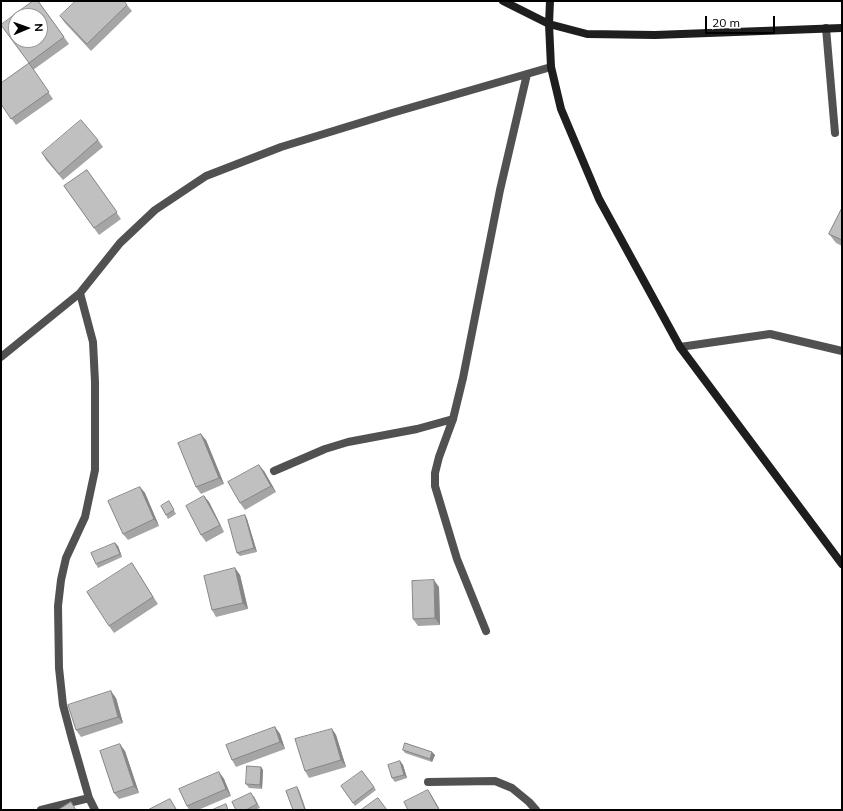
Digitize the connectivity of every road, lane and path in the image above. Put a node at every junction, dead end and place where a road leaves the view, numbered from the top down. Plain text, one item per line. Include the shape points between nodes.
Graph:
1 (503, 1) edge
2 (550, 1) edge
3 (549, 24) junction
4 (826, 28) junction
5 (842, 28) edge
6 (551, 67) junction
7 (527, 74) junction
8 (835, 133) dead end
9 (80, 293) junction
10 (680, 346) junction
11 (842, 351) edge
12 (1, 357) edge
13 (453, 419) junction
14 (274, 471) dead end
15 (842, 564) edge
16 (486, 631) dead end
17 (428, 782) dead end
18 (89, 798) junction
19 (41, 810) edge
20 (96, 810) edge
21 (536, 810) edge

1 - 3 street
2 - 3 street
3 - 4 street via 587,34 655,35
3 - 6 street
4 - 5 street
4 - 8 street
6 - 7 street
6 - 10 street via 561,109 599,199
7 - 9 street via 281,147 206,176 155,210 120,243
7 - 13 street via 500,190
9 - 12 street
9 - 18 street via 93,342 95,470 85,517 66,558 60,580 58,606 63,706
10 - 11 street via 770,334
10 - 15 street
13 - 14 street via 325,448
13 - 16 street via 439,457 435,486 457,559
17 - 21 street via 494,781 512,788
18 - 19 street
18 - 20 street

